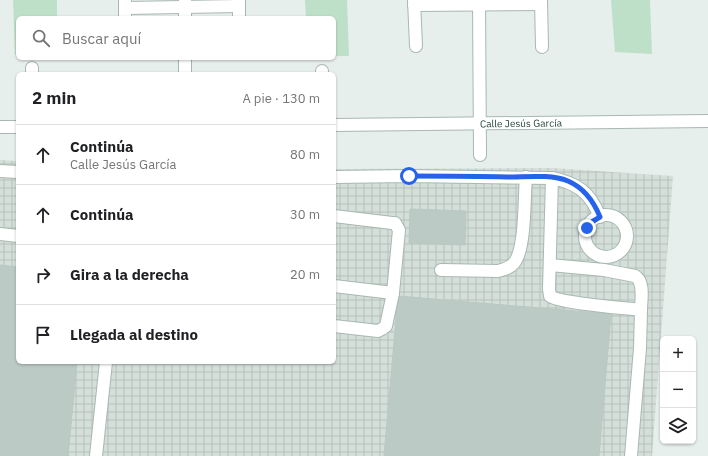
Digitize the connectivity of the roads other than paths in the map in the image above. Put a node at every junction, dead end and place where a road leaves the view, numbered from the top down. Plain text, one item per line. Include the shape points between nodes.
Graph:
1 (414, 2) edge
2 (479, 2) edge
3 (541, 2) edge
4 (185, 8) edge
5 (239, 8) edge
6 (125, 9) edge
7 (416, 46) dead end
8 (542, 47) dead end
9 (185, 60) edge
10 (185, 72) edge
11 (708, 121) edge
12 (480, 122) junction
13 (336, 125) edge
14 (0, 127) edge
15 (16, 127) edge
16 (480, 155) dead end
17 (0, 171) edge
18 (16, 172) edge
19 (336, 177) edge
20 (526, 177) junction
21 (552, 178) junction
22 (336, 216) edge
23 (600, 217) dead end
24 (0, 234) edge
25 (16, 236) edge
26 (550, 266) junction
27 (441, 270) dead end
28 (336, 286) edge
29 (393, 293) junction
30 (641, 310) junction
31 (336, 326) edge
32 (106, 364) edge
33 (96, 456) edge
34 (631, 456) edge

1 - 2 street
1 - 7 street
2 - 3 street
2 - 12 street
3 - 8 street
4 - 5 street
4 - 6 street
9 - 10 street
11 - 12 street, Calle Jesús García
12 - 13 street, Calle Jesús García
12 - 16 street
14 - 15 street
17 - 18 street
19 - 20 street
20 - 21 street
20 - 27 street via 523,234 520,252 515,262 507,269 498,271
21 - 23 street via 568,181 579,188 590,198
21 - 26 street
22 - 29 street via 392,222 398,227
24 - 25 street
26 - 30 street via 549,289 553,298
26 - 30 street via 604,270 635,276 639,278 642,286
28 - 29 street
29 - 31 street via 386,326 382,330
30 - 34 street
32 - 33 street

